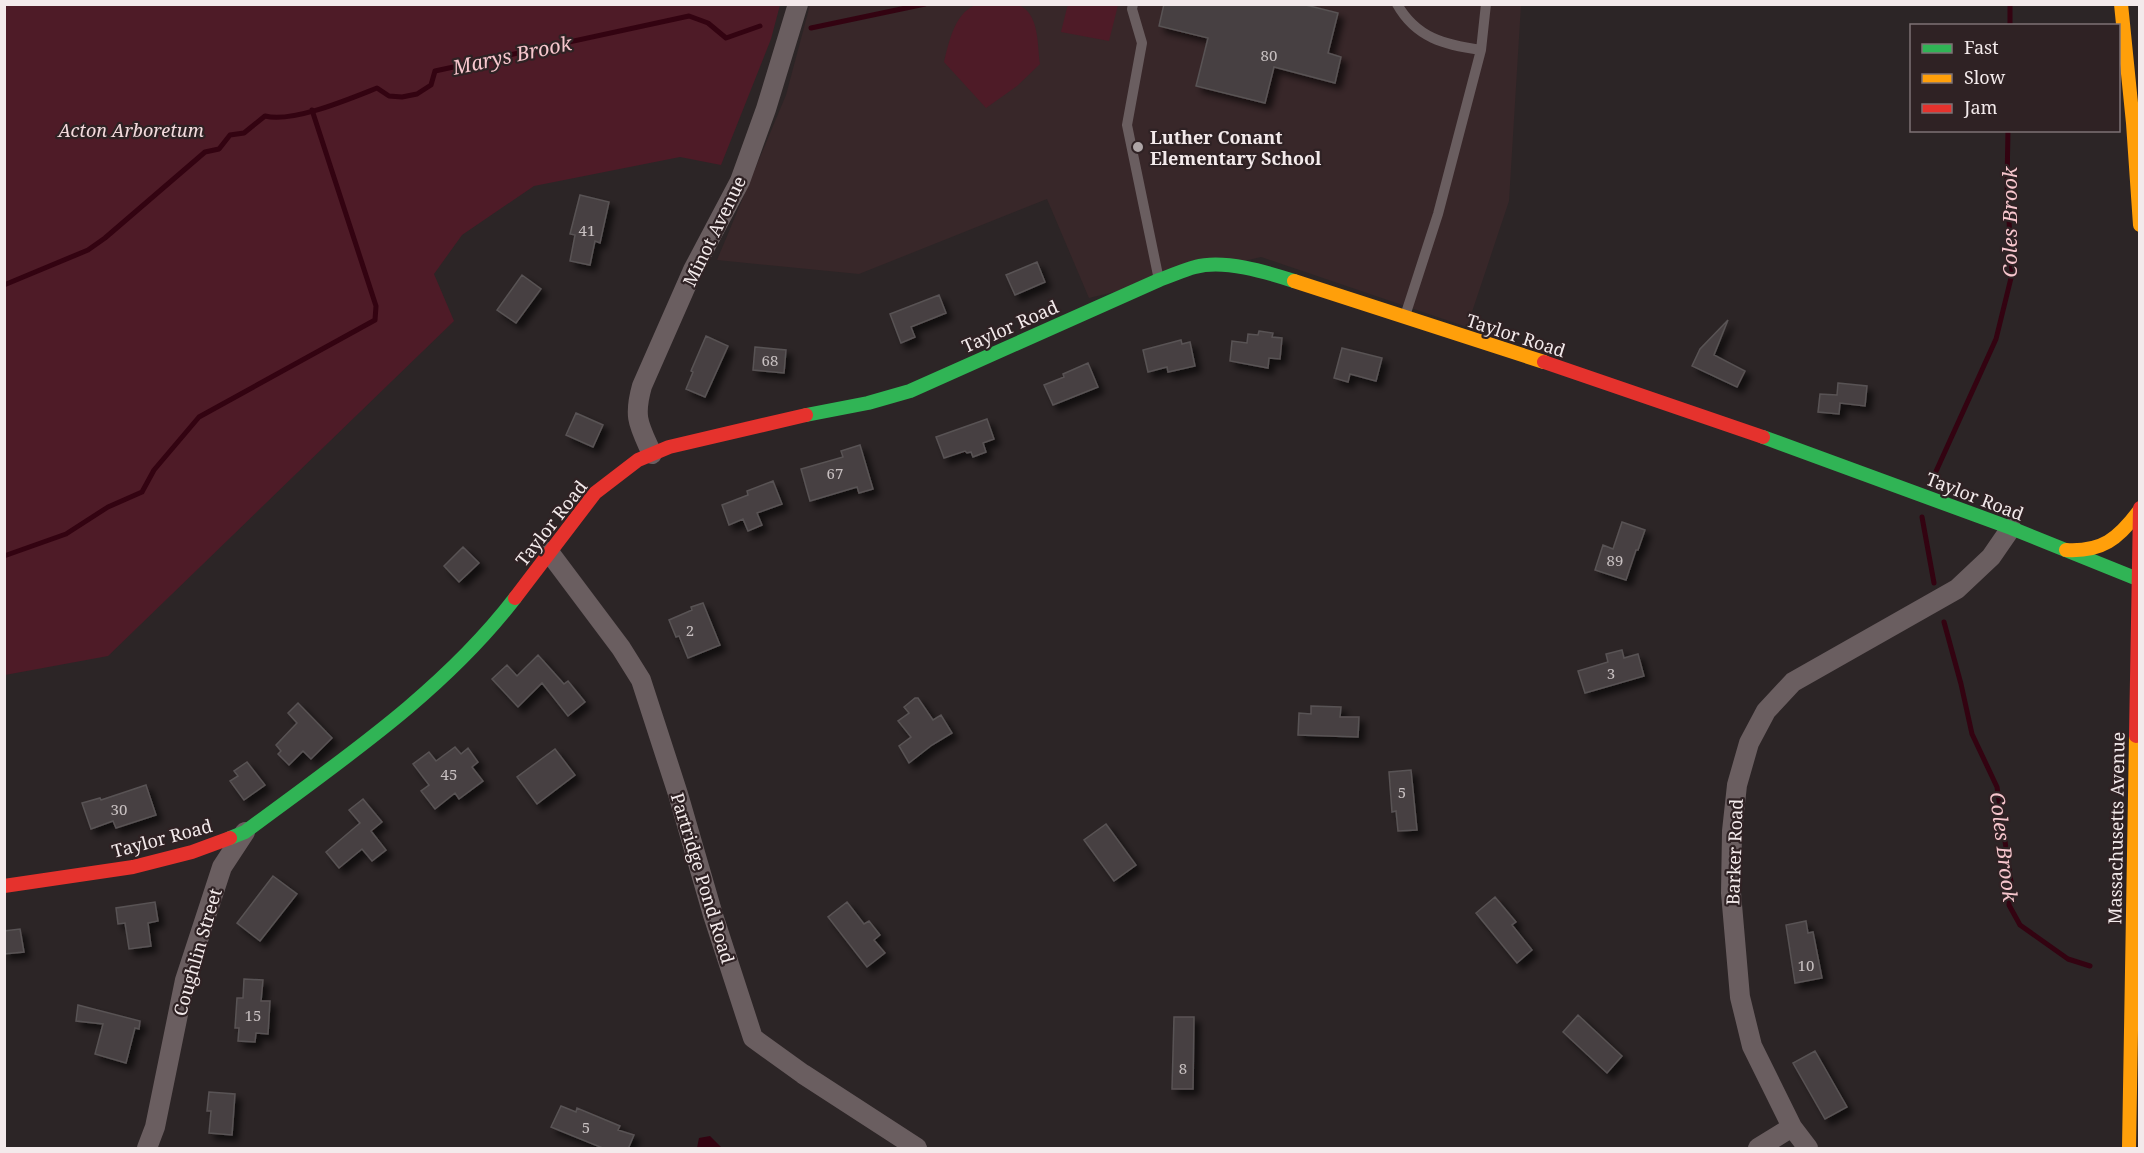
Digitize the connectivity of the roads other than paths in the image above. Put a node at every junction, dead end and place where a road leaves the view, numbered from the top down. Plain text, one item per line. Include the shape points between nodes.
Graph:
1 (798, 4) edge
2 (1133, 4) edge
3 (1397, 4) edge
4 (1486, 4) edge
5 (2121, 4) edge
6 (1481, 50) junction
7 (2139, 225) edge
8 (1159, 280) junction
9 (1405, 316) junction
10 (652, 454) junction
11 (2139, 509) edge
12 (2011, 528) junction
13 (2066, 550) junction
14 (549, 552) junction
15 (2139, 580) edge
16 (245, 832) junction
17 (4, 886) edge
18 (1792, 1127) junction
19 (147, 1149) edge
20 (918, 1149) edge
21 (1758, 1149) edge
22 (1808, 1149) edge
23 (2129, 1149) edge

1 - 10 street, Minot Avenue via 740,181 693,270 642,386 637,405 639,423
2 - 8 lane via 1142,43 1127,125
3 - 6 lane via 1419,30 1440,43
4 - 6 lane
5 - 7 main road
6 - 9 lane via 1438,214
8 - 9 main road, Taylor Road via 1197,266 1240,267
8 - 10 main road, Taylor Road via 910,391
9 - 12 main road, Taylor Road via 1723,422
10 - 14 main road, Taylor Road via 638,460 596,493
11 - 13 main road via 2123,532 2109,543 2086,550
11 - 15 main road, Massachusetts Avenue
12 - 13 main road, Taylor Road
12 - 18 street, Barker Road via 1991,557 1957,589 1793,682 1766,711 1749,743 1737,785 1732,831 1735,954 1752,1046
13 - 15 main road, Taylor Road
14 - 16 main road, Taylor Road via 503,613 444,676 364,743
14 - 20 street, Partridge Pond Road via 641,680 753,1038
15 - 23 main road, Massachusetts Avenue
16 - 17 main road, Taylor Road via 192,852 133,867
16 - 19 street, Coughlin Street via 222,867 185,980
18 - 21 street
18 - 22 street, Barker Road

